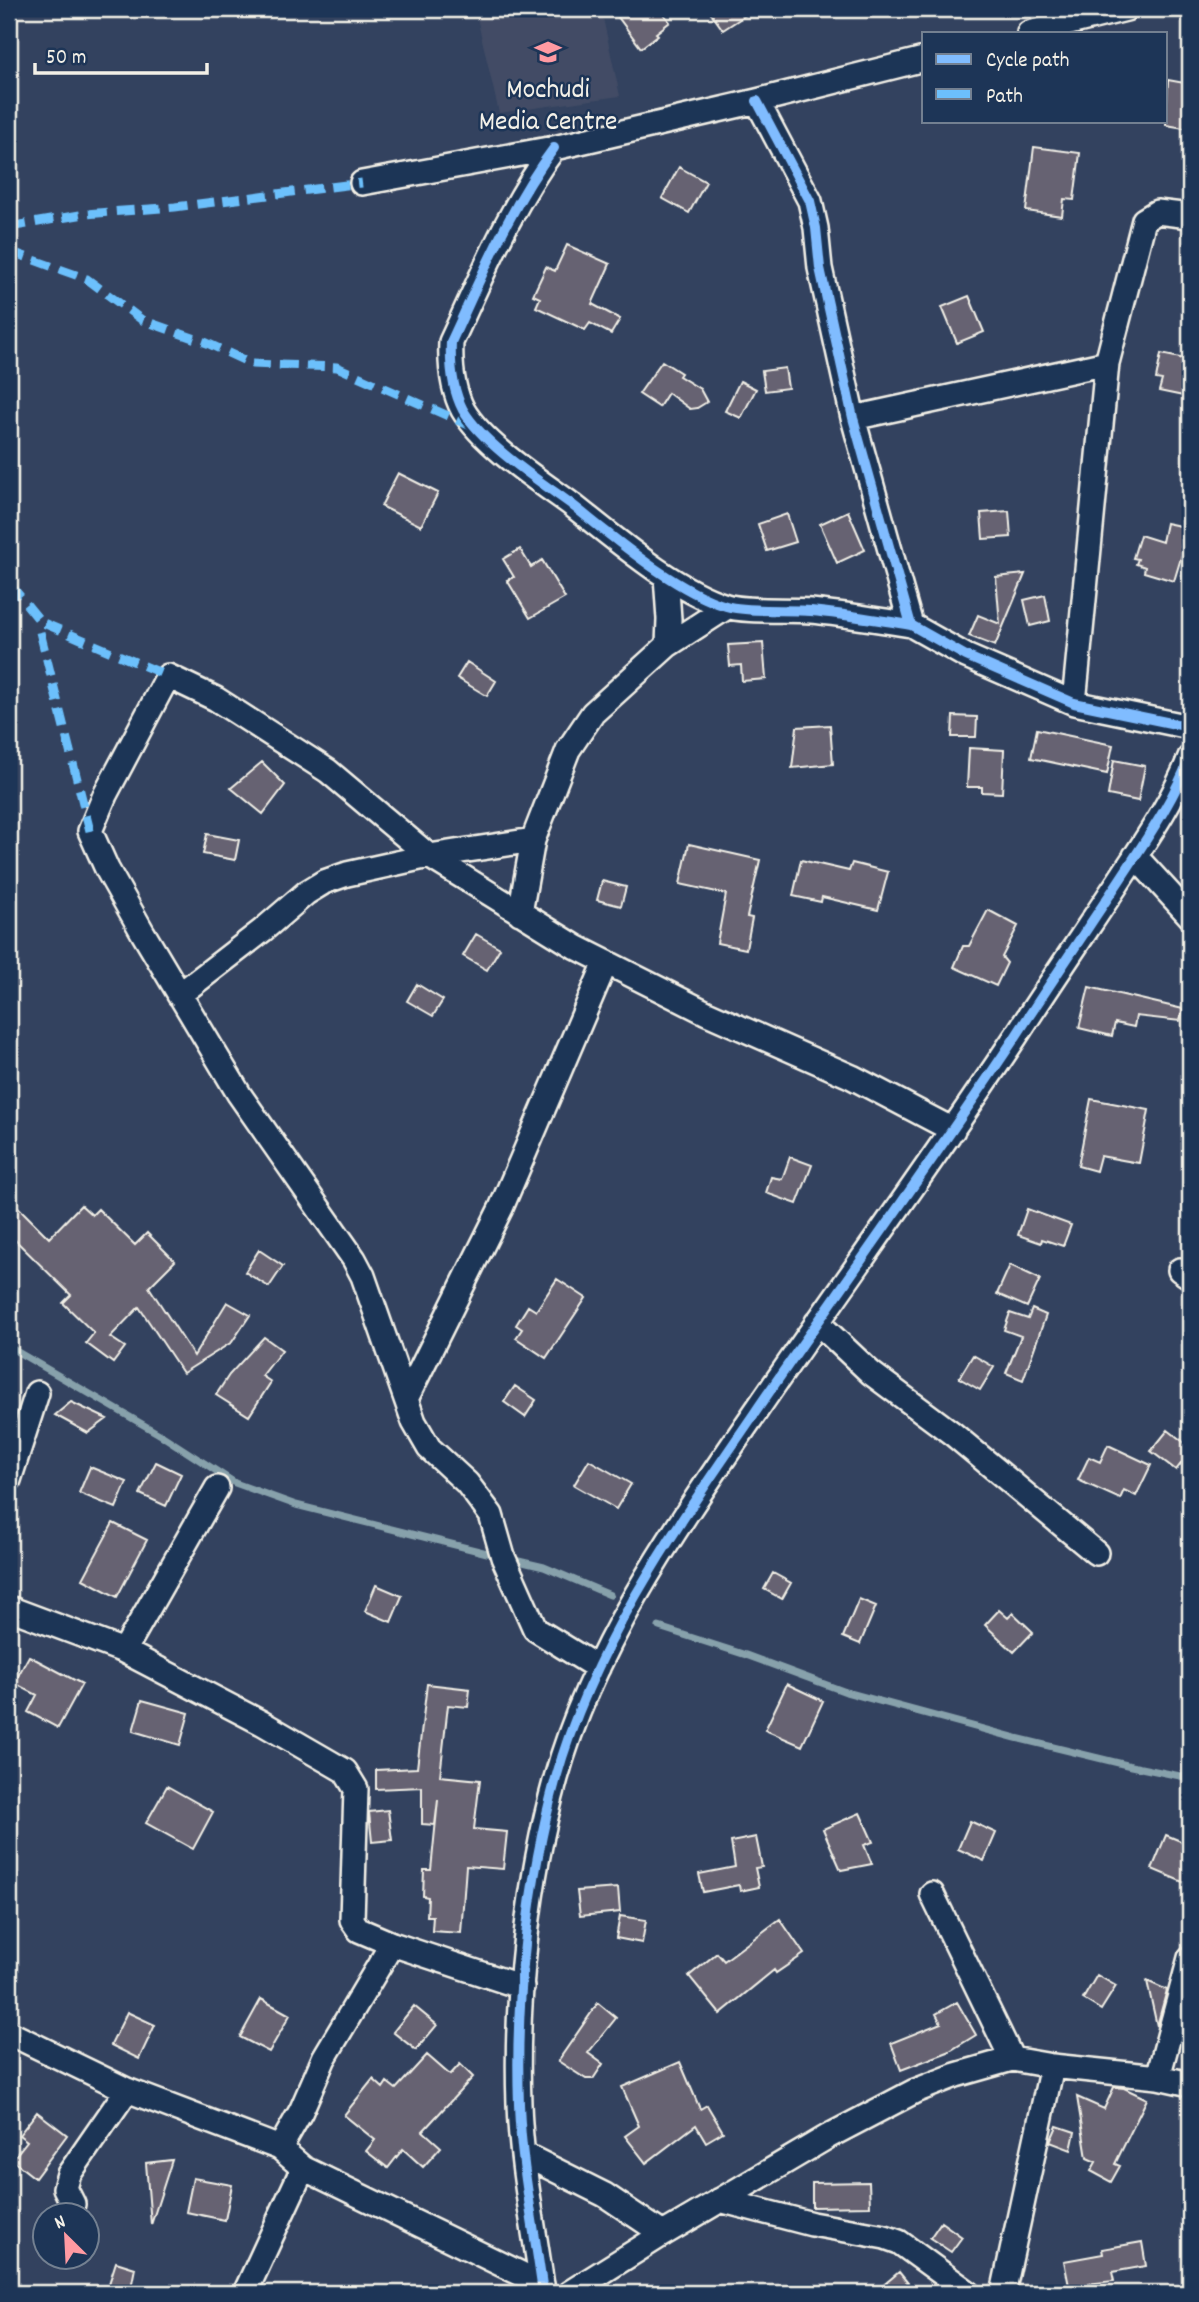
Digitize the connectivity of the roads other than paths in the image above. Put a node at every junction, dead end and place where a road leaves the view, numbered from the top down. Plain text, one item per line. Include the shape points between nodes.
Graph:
1 (1126, 9) edge
2 (1033, 32) edge
3 (922, 61) edge
4 (757, 102) junction
5 (554, 148) junction
6 (362, 183) dead end
7 (1190, 216) edge
8 (1107, 363) junction
9 (853, 418) junction
10 (666, 576) junction
11 (727, 607) junction
12 (911, 625) junction
13 (668, 645) junction
14 (1074, 703) junction
15 (1190, 727) edge
16 (1190, 757) edge
17 (533, 840) junction
18 (429, 856) junction
19 (1135, 856) junction
20 (520, 913) junction
21 (1190, 916) edge
22 (606, 962) junction
23 (179, 995) junction
24 (953, 1130) junction
25 (817, 1322) junction
26 (37, 1393) dead end
27 (407, 1397) junction
28 (9, 1480) edge
29 (217, 1488) dead end
30 (1096, 1553) dead end
31 (9, 1608) edge
32 (124, 1651) junction
33 (598, 1668) junction
34 (932, 1894) dead end
35 (392, 1944) junction
36 (1190, 1958) edge
37 (522, 1987) junction
38 (9, 2033) edge
39 (1012, 2059) junction
40 (1052, 2066) junction
41 (1158, 2077) junction
42 (1190, 2084) edge
43 (127, 2090) junction
44 (279, 2148) junction
45 (523, 2154) junction
46 (303, 2168) junction
47 (71, 2200) edge
48 (720, 2200) junction
49 (663, 2234) junction
50 (543, 2289) edge
51 (245, 2293) edge
52 (569, 2293) edge
53 (969, 2293) edge
54 (1003, 2293) edge

1 - 2 street
3 - 4 street
4 - 5 street
4 - 9 street via 810,201
5 - 6 street
5 - 10 street via 525,189 451,342 454,385 463,409 479,430
7 - 8 street via 1157,212 1144,220
8 - 9 street
8 - 14 street
9 - 12 street
10 - 11 street
10 - 13 street
11 - 12 street via 811,611
11 - 13 street
12 - 14 street via 966,656
13 - 17 street via 593,713 568,750
14 - 15 street
16 - 19 street
17 - 18 street
17 - 20 street
18 - 20 street
18 - 23 street via 324,882
18 - 23 street via 328,771 216,699 169,676 90,831
19 - 21 street
19 - 24 street
20 - 22 street
22 - 24 street via 852,1077
22 - 27 street via 501,1208
23 - 27 street via 239,1094 354,1259
24 - 25 street
25 - 30 street via 871,1373 953,1434
25 - 33 street via 664,1546
26 - 28 street
27 - 33 street via 429,1448 467,1483 491,1515 503,1558 535,1629
29 - 32 street
31 - 32 street
32 - 35 street via 345,1770 356,1789 352,1920 359,1930
33 - 37 street via 557,1774 541,1837
34 - 39 street
35 - 37 street
35 - 44 street via 324,2058
36 - 41 street
37 - 45 street via 519,2106
38 - 43 street
39 - 40 street
39 - 48 street via 915,2091
40 - 41 street
40 - 54 street
41 - 42 street
43 - 44 street
43 - 47 street via 69,2174 65,2189
44 - 46 street
45 - 49 street via 605,2195
45 - 50 street
46 - 50 street
46 - 51 street
48 - 49 street
48 - 53 street via 892,2239
49 - 52 street

